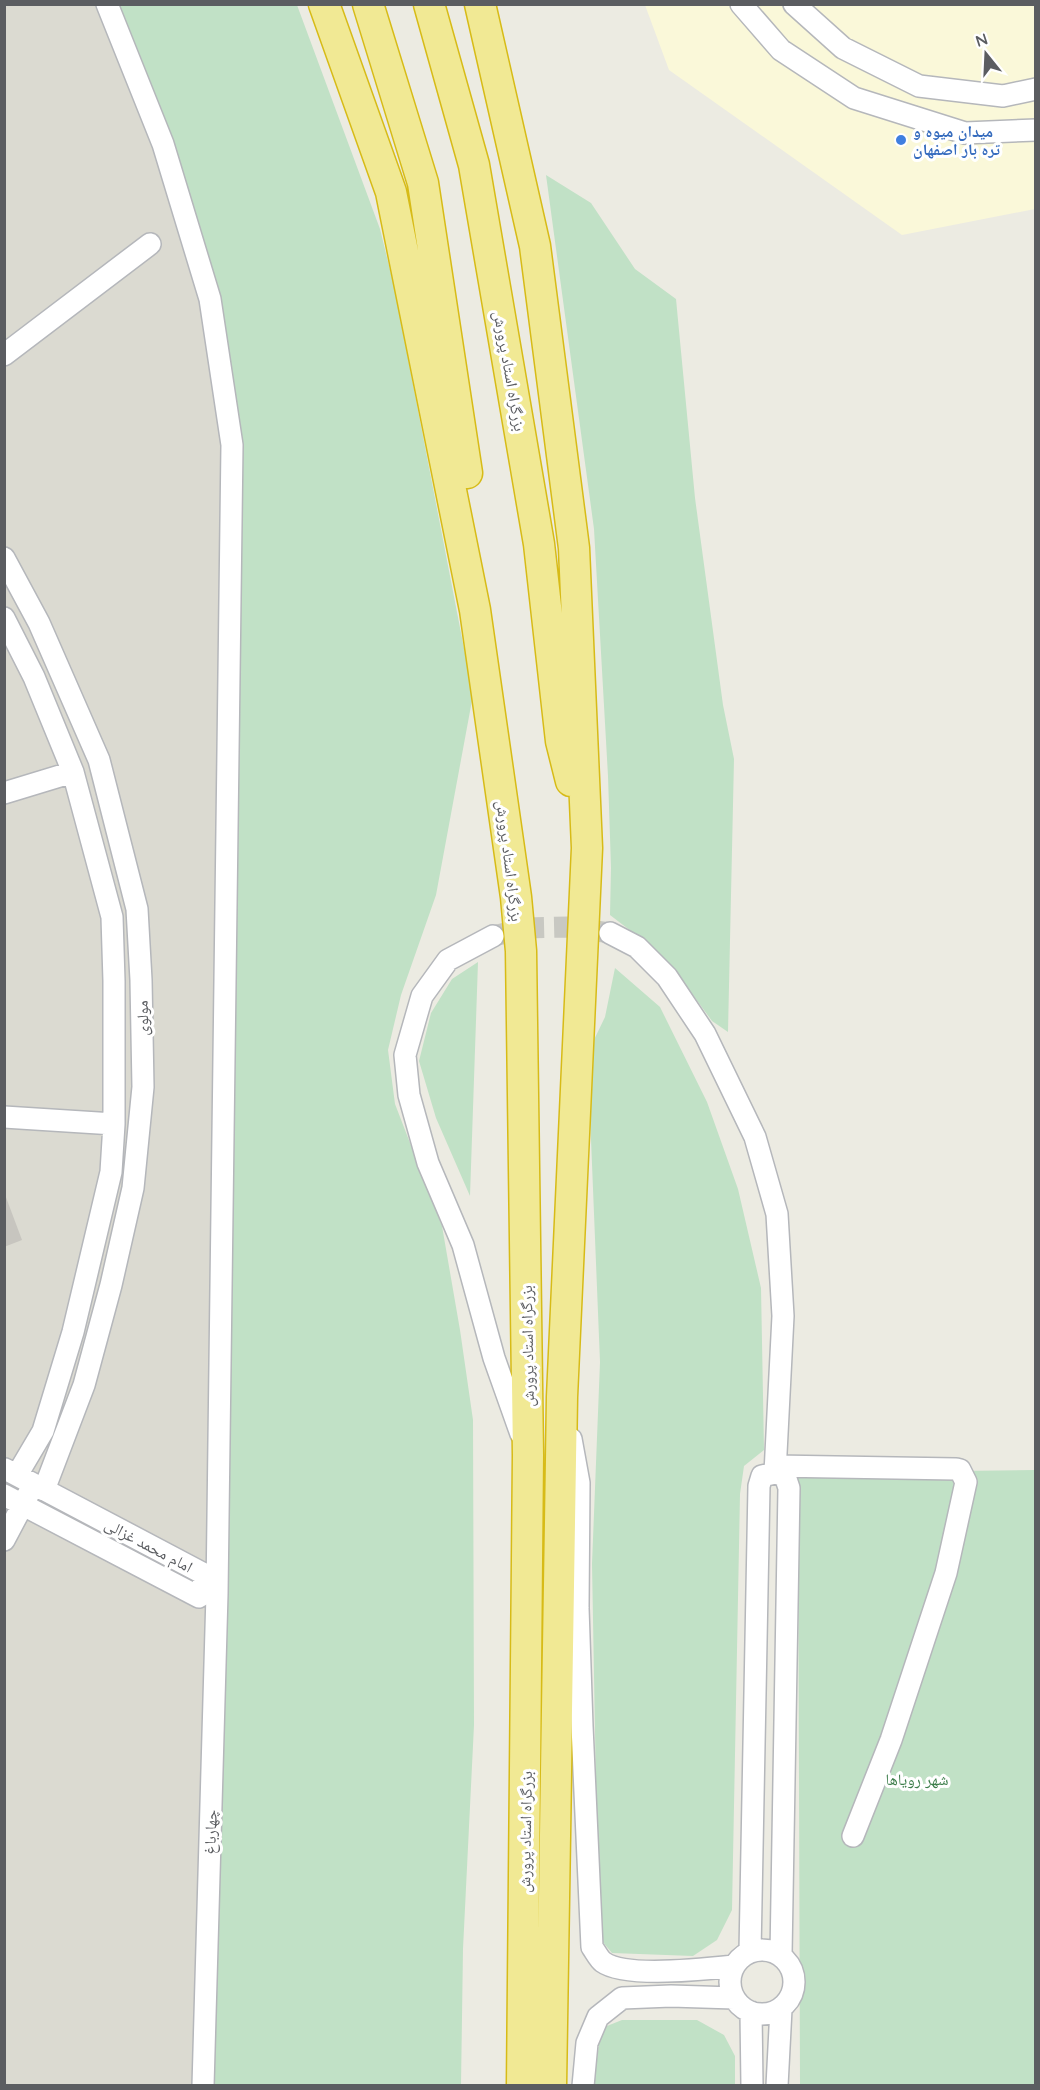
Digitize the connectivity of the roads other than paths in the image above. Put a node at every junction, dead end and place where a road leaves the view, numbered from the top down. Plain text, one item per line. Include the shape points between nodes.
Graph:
1 (107, 4) edge
2 (324, 4) edge
3 (368, 4) edge
4 (429, 4) edge
5 (741, 4) edge
6 (794, 4) edge
7 (482, 8) edge
8 (1035, 89) edge
9 (1035, 130) edge
10 (150, 244) dead end
11 (4, 355) edge
12 (4, 558) edge
13 (475, 610) junction
14 (4, 618) edge
15 (73, 772) junction
16 (106, 789) junction
17 (4, 793) edge
18 (80, 796) junction
19 (587, 848) junction
20 (610, 933) tunnel mouth
21 (492, 936) tunnel mouth
22 (139, 938) junction
23 (113, 939) junction
24 (4, 1117) edge
25 (114, 1124) junction
26 (562, 1397) junction
27 (528, 1455) junction
28 (775, 1469) junction
29 (25, 1479) edge
30 (14, 1499) edge
31 (4, 1540) edge
32 (210, 1590) junction
33 (853, 1836) dead end
34 (750, 1952) junction
35 (781, 1955) junction
36 (734, 1966) junction
37 (734, 1998) junction
38 (781, 2008) junction
39 (751, 2012) junction
40 (203, 2085) edge
41 (522, 2085) edge
42 (552, 2085) edge
43 (583, 2085) edge
44 (752, 2085) edge
45 (777, 2085) edge

1 - 32 street, چهارباغ via 164,144 210,299 232,445
2 - 13 highway, بزرگراه استاد پرورش via 391,192
3 - 13 highway, بزرگراه استاد پرورش via 423,183 466,471
4 - 19 highway, بزرگراه استاد پرورش via 474,165 539,544 561,741
5 - 9 street via 781,50 854,98 965,133
6 - 8 street via 843,48 919,86 1003,96
7 - 19 highway, بزرگراه استاد پرورش via 535,246 574,548
10 - 11 street
12 - 16 street, مولوی via 43,633 99,760
13 - 27 highway, بزرگراه استاد پرورش via 516,897 520,951
14 - 15 street, مولوی via 34,677
15 - 17 street
15 - 18 street, مولوی
16 - 18 street
16 - 22 street, مولوی via 137,909
18 - 23 street, مولوی via 112,917
19 - 26 highway, بزرگراه استاد پرورش
20 - 28 street via 637,947 667,977 705,1034 754,1137 778,1225 783,1316
21 - 27 street via 448,960 422,996 405,1055 409,1095 428,1163 463,1245 494,1358
22 - 23 street
22 - 29 street, مولوی via 143,1088 133,1188 84,1384
23 - 25 street, مولوی
24 - 25 street
25 - 29 street, مولوی via 111,1172 73,1332
26 - 36 street via 579,1483 578,1608 592,1947 603,1962 628,1970 689,1971
26 - 42 highway, بزرگراه استاد پرورش
27 - 41 highway, بزرگراه استاد پرورش
28 - 33 street via 956,1469 966,1482 946,1573 891,1740
28 - 34 street via 762,1476 759,1486
28 - 35 street via 785,1476 789,1488
29 - 30 street
29 - 32 street, امام محمد غزالی via 206,1575
30 - 31 street
30 - 32 street, امام محمد غزالی via 199,1597
32 - 40 street, چهارباغ
34 - 35 street via 760,1949
34 - 36 street
35 - 38 street via 789,1962 795,1982
36 - 37 street via 730,1977
37 - 39 street
37 - 43 street via 622,1998 598,2017 587,2043
38 - 39 street via 771,2013
38 - 45 street
39 - 44 street

